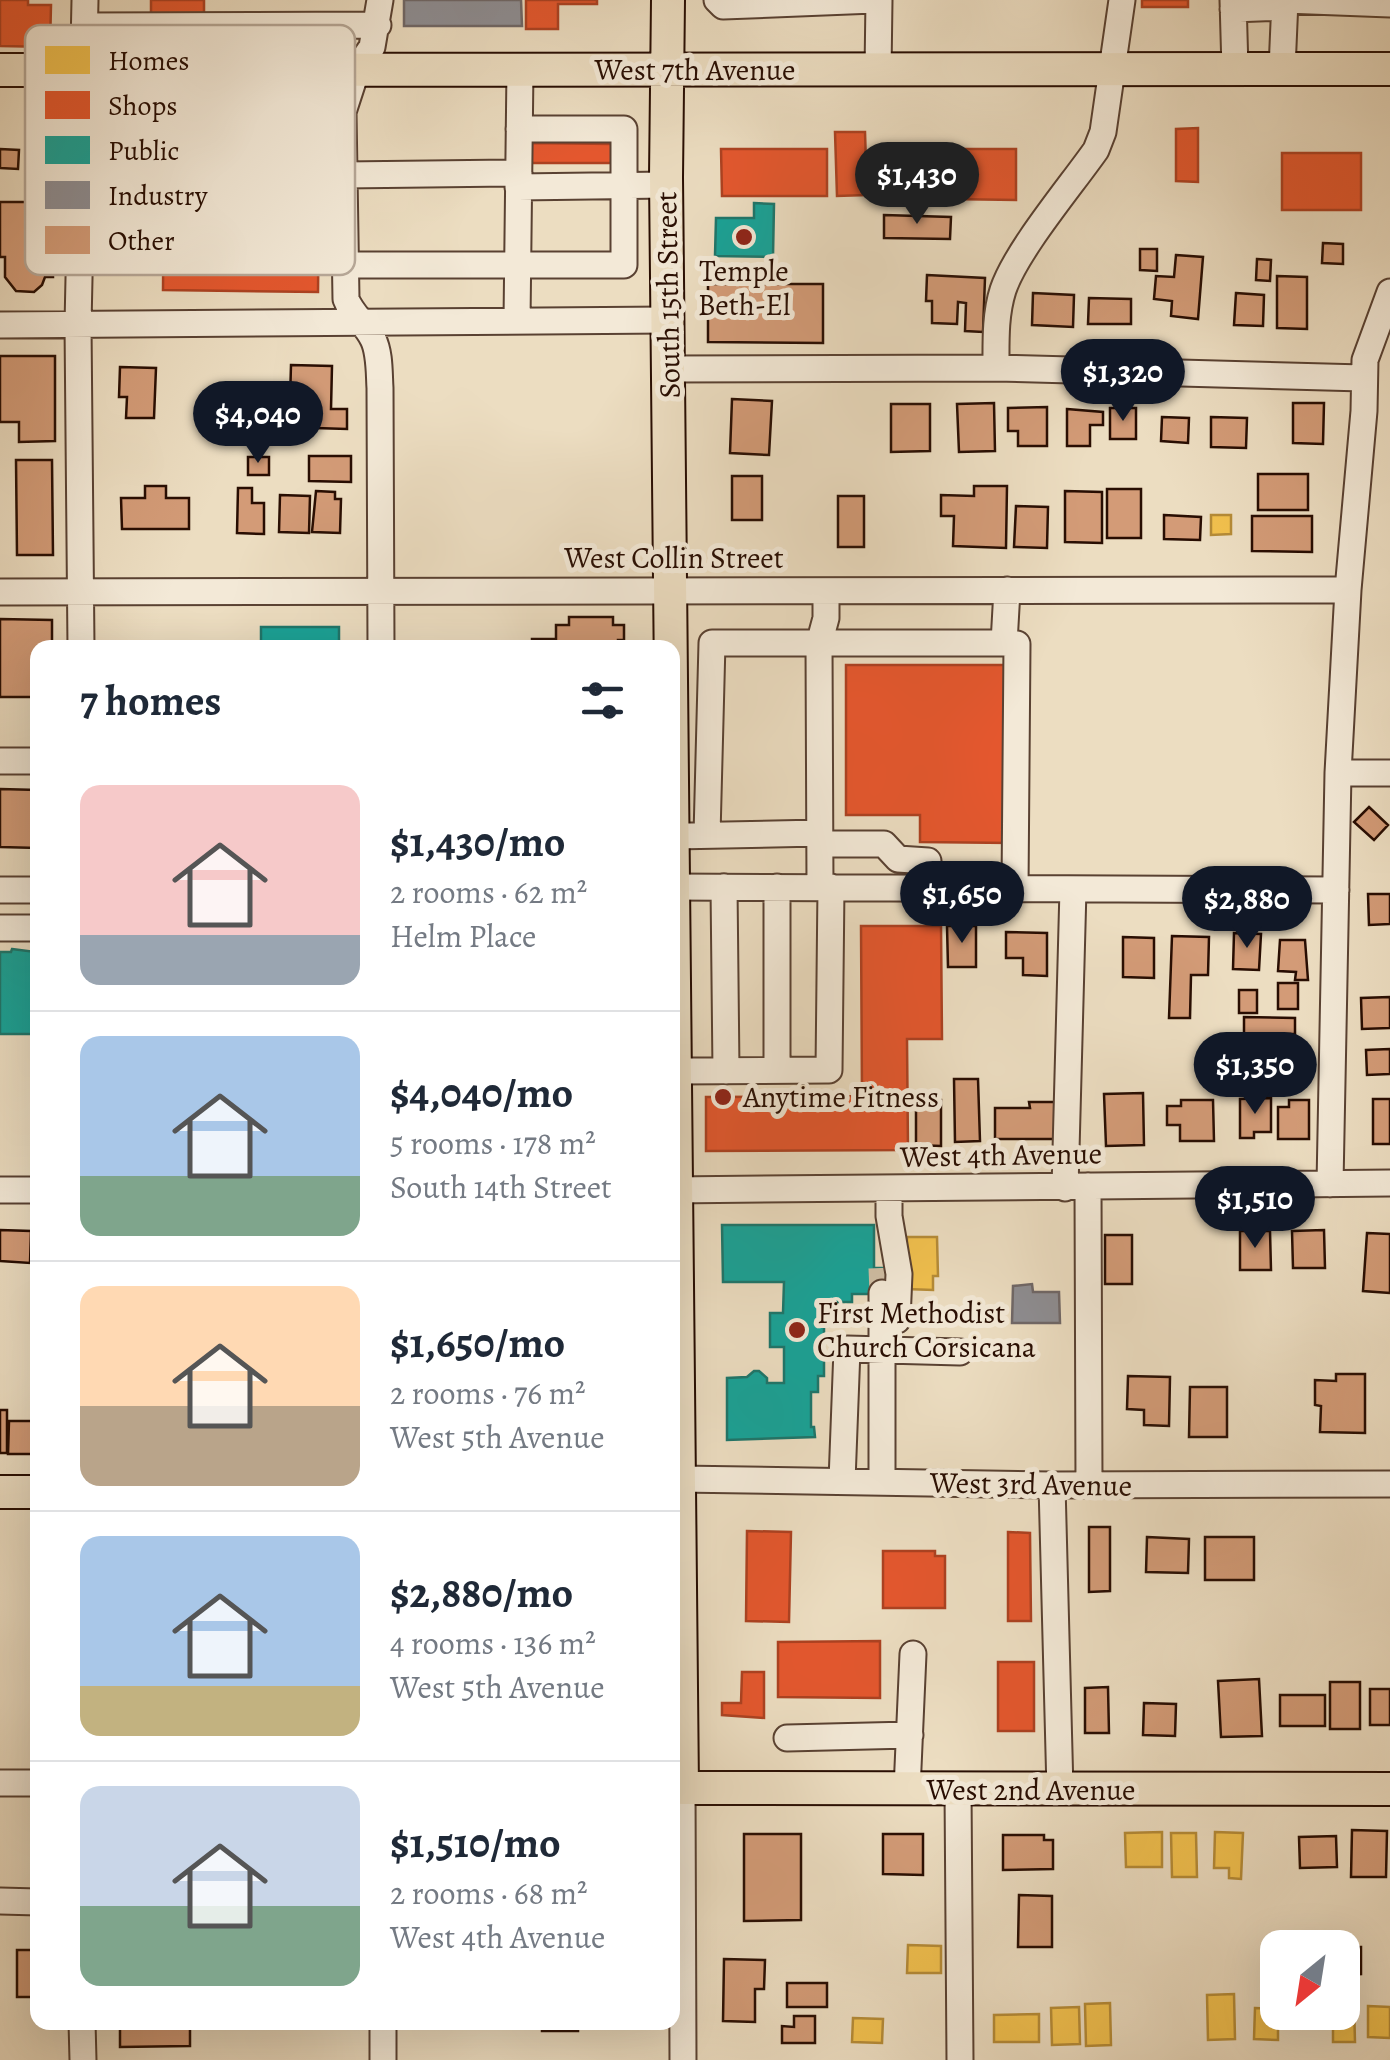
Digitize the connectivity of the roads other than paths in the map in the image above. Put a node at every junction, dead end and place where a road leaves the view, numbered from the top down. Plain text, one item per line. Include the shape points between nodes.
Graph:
1 (668, 0) edge
2 (717, 0) edge
3 (877, 0) edge
4 (1122, 0) edge
5 (767, 2) edge
6 (1285, 2) edge
7 (1233, 4) edge
8 (1390, 4) edge
9 (85, 13) edge
10 (379, 13) edge
11 (355, 69) edge
12 (358, 69) junction
13 (520, 69) junction
14 (1112, 69) junction
15 (1235, 69) junction
16 (1282, 69) junction
17 (1390, 69) edge
18 (668, 71) junction
19 (878, 71) junction
20 (355, 77) edge
21 (520, 129) junction
22 (355, 175) edge
23 (518, 180) junction
24 (666, 185) junction
25 (624, 186) junction
26 (355, 265) edge
27 (518, 265) junction
28 (79, 275) edge
29 (345, 275) edge
30 (1390, 292) edge
31 (668, 320) junction
32 (516, 321) junction
33 (360, 322) junction
34 (0, 325) edge
35 (78, 325) junction
36 (996, 368) junction
37 (669, 369) junction
38 (1363, 378) junction
39 (1377, 412) edge
40 (672, 590) junction
41 (826, 590) junction
42 (1007, 590) junction
43 (1348, 590) junction
44 (381, 591) junction
45 (0, 592) edge
46 (81, 592) junction
47 (81, 640) edge
48 (381, 640) edge
49 (673, 640) edge
50 (1004, 643) junction
51 (819, 644) junction
52 (711, 687) junction
53 (680, 688) edge
54 (30, 761) edge
55 (0, 762) edge
56 (1338, 773) junction
57 (1390, 773) edge
58 (708, 835) junction
59 (680, 836) edge
60 (820, 838) junction
61 (680, 887) edge
62 (724, 887) junction
63 (777, 887) junction
64 (826, 887) junction
65 (929, 888) junction
66 (1015, 889) junction
67 (1072, 889) junction
68 (0, 890) edge
69 (30, 890) edge
70 (1336, 890) junction
71 (0, 928) edge
72 (30, 928) edge
73 (778, 1070) junction
74 (726, 1071) junction
75 (680, 1072) edge
76 (1330, 1184) junction
77 (1390, 1184) edge
78 (1076, 1187) junction
79 (889, 1189) junction
80 (0, 1190) edge
81 (30, 1190) edge
82 (680, 1190) edge
83 (889, 1216) junction
84 (890, 1350) junction
85 (960, 1352) dead end
86 (680, 1479) edge
87 (842, 1482) junction
88 (882, 1482) junction
89 (1390, 1484) edge
90 (1052, 1485) junction
91 (1089, 1485) junction
92 (0, 1492) edge
93 (30, 1492) edge
94 (913, 1654) dead end
95 (910, 1735) junction
96 (787, 1738) dead end
97 (0, 1783) edge
98 (30, 1783) edge
99 (680, 1788) edge
100 (1390, 1789) edge
101 (907, 1790) junction
102 (958, 1790) junction
103 (1060, 1790) junction
104 (0, 1901) edge
105 (30, 1902) edge
106 (680, 1924) edge
107 (82, 2030) edge
108 (383, 2030) edge
109 (83, 2060) edge
110 (383, 2060) edge
111 (683, 2060) edge
112 (960, 2060) edge

1 - 18 main road, South 15th Street
2 - 5 street via 723,6
3 - 5 street
3 - 19 street
4 - 14 street
6 - 7 street
6 - 8 street
6 - 16 street
7 - 15 street
9 - 10 street
10 - 12 street via 372,47
11 - 12 main road, West 7th Avenue
12 - 13 main road, West 7th Avenue
12 - 20 street
13 - 18 main road, West 7th Avenue
13 - 21 street
14 - 15 main road, West 7th Avenue
14 - 19 main road, West 7th Avenue
14 - 36 street via 1096,150 1004,287
15 - 16 main road, West 7th Avenue
16 - 17 main road, West 7th Avenue
18 - 19 main road, West 7th Avenue
18 - 24 main road, South 15th Street
21 - 23 street
21 - 25 street via 624,129
22 - 23 street
23 - 25 street
23 - 27 street
24 - 25 street
24 - 31 main road, South 15th Street
25 - 27 street via 624,265
26 - 27 street
27 - 32 street
28 - 35 street
29 - 33 street via 346,298
30 - 38 street
31 - 32 street
31 - 37 main road, South 15th Street
32 - 33 street
33 - 35 street
33 - 44 street via 372,335 378,362
34 - 35 street
35 - 46 street
36 - 37 street
36 - 38 street
37 - 40 main road, South 15th Street
38 - 39 street
39 - 43 street
40 - 41 street, West Collin Street
40 - 44 street, West Collin Street
40 - 49 main road, South 15th Street
41 - 42 street, West Collin Street
41 - 51 street
42 - 43 street, West Collin Street
42 - 50 street
43 - 56 street
44 - 46 street, West Collin Street
44 - 48 street
45 - 46 street, West Collin Street
46 - 47 street
50 - 51 street
50 - 66 street via 1017,644
51 - 52 street via 712,643
51 - 60 street
52 - 53 street
52 - 58 street
54 - 55 street
56 - 57 street
56 - 70 street
58 - 59 street
58 - 60 street
60 - 64 street
60 - 65 street via 884,844 898,859 928,861
61 - 62 street
62 - 63 street
62 - 74 street
63 - 64 street
63 - 73 street
64 - 65 street
64 - 73 street via 829,1070
65 - 66 street
66 - 67 street
67 - 70 street
67 - 78 street
68 - 69 street
70 - 76 street
71 - 72 street
73 - 74 street
74 - 75 street
76 - 77 street, West 4th Avenue
76 - 78 street, West 4th Avenue
78 - 79 street, West 4th Avenue
78 - 91 street
79 - 82 street, West 4th Avenue
79 - 83 street
80 - 81 street
83 - 84 street via 881,1281
83 - 84 street via 899,1274
84 - 85 street
84 - 87 street via 847,1349
84 - 88 street
86 - 87 street, West 3rd Avenue
87 - 88 street, West 3rd Avenue
88 - 90 street, West 3rd Avenue
89 - 91 street, West 3rd Avenue
90 - 91 street, West 3rd Avenue
90 - 103 street
92 - 93 main road
94 - 95 street
95 - 96 street
95 - 101 street
97 - 98 street
99 - 101 main road, West 2nd Avenue
100 - 103 main road, West 2nd Avenue
101 - 102 main road, West 2nd Avenue
102 - 103 main road, West 2nd Avenue
102 - 112 street
104 - 105 street
106 - 111 street
107 - 109 street
108 - 110 street

